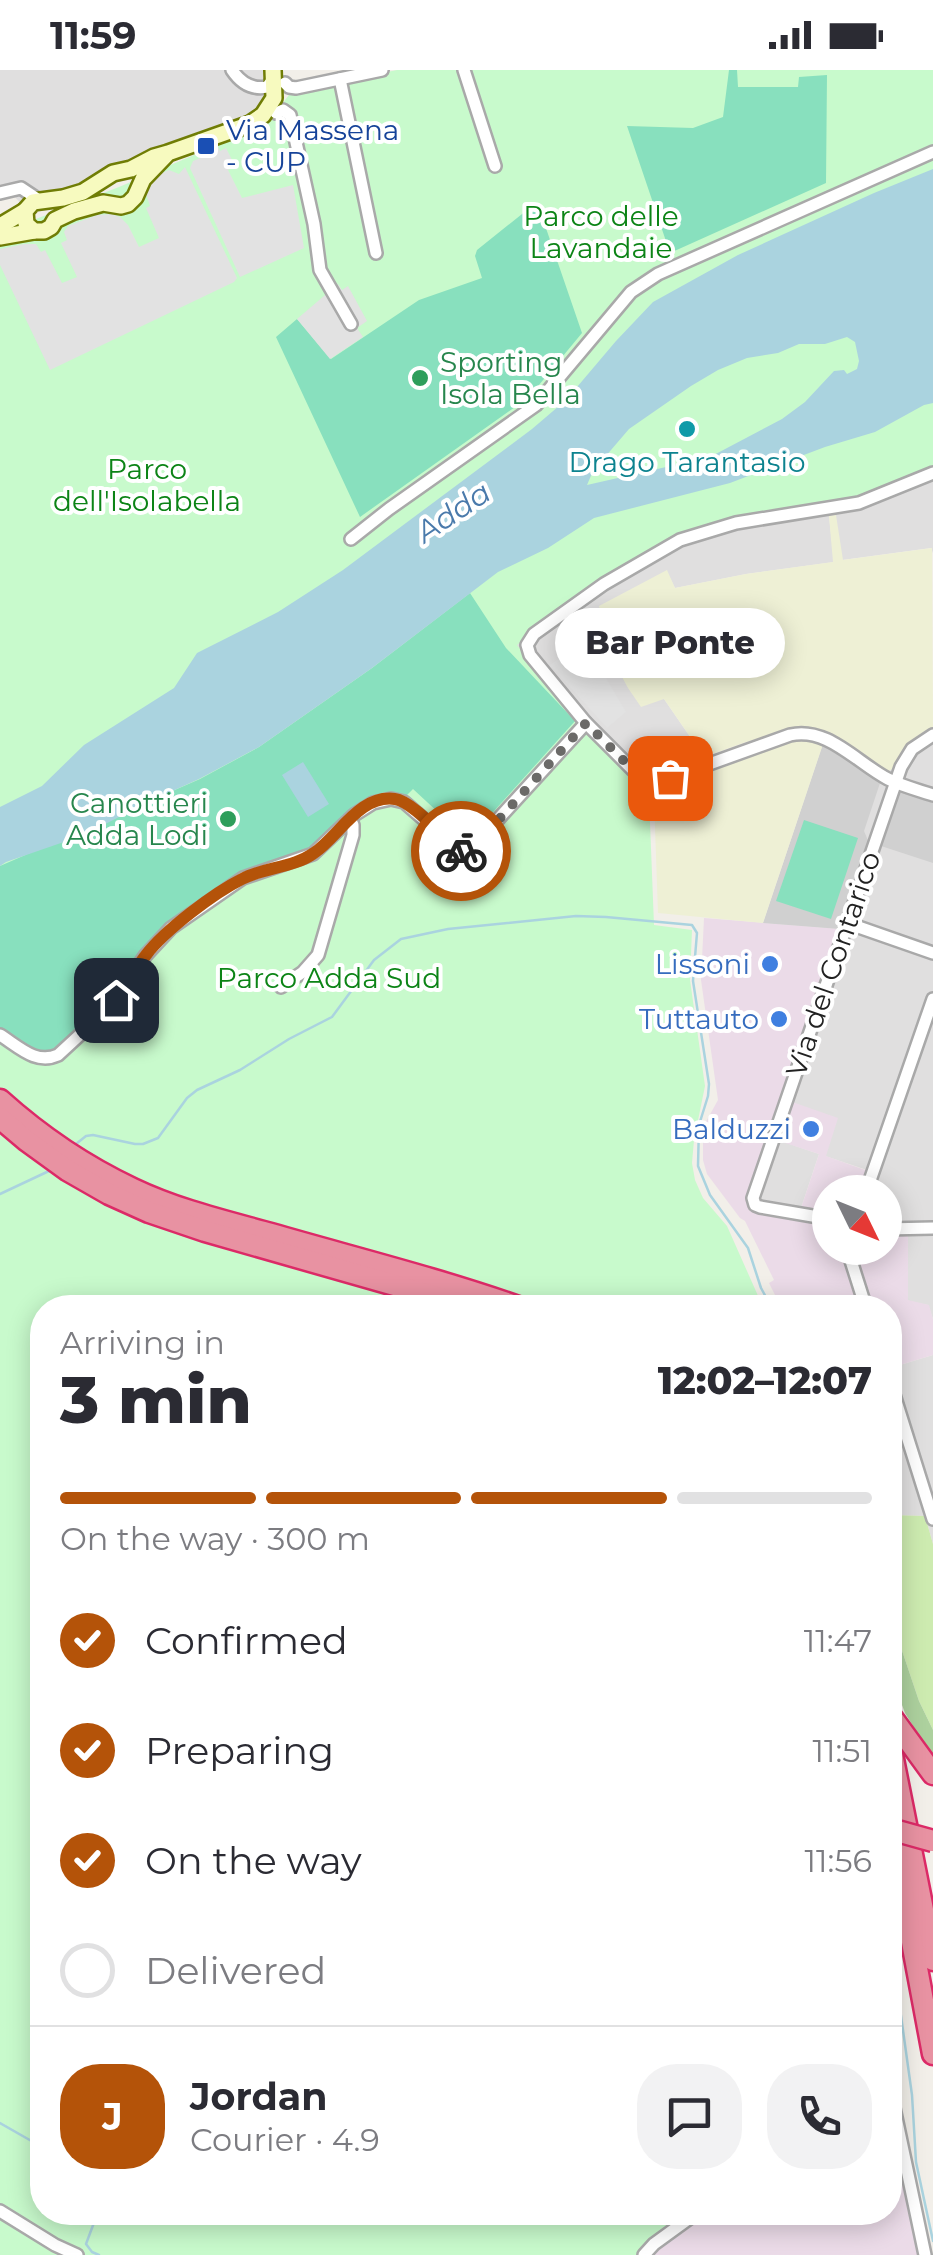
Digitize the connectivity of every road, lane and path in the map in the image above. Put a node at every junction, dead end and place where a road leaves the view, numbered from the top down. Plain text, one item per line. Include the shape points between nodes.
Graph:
1 (232, 70) edge
2 (382, 70) edge
3 (464, 70) edge
4 (279, 75) edge
5 (340, 79) junction
6 (276, 112) junction
7 (238, 128) junction
8 (933, 152) edge
9 (168, 153) junction
10 (495, 166) dead end
11 (113, 174) junction
12 (138, 188) junction
13 (0, 193) edge
14 (114, 204) junction
15 (33, 205) junction
16 (55, 220) junction
17 (0, 226) edge
18 (34, 230) junction
19 (0, 238) edge
20 (376, 253) dead end
21 (351, 324) dead end
22 (933, 473) edge
23 (351, 539) dead end
24 (586, 723) junction
25 (933, 735) edge
26 (896, 782) junction
27 (933, 795) edge
28 (350, 819) junction
29 (847, 923) junction
30 (933, 953) edge
31 (280, 987) dead end
32 (933, 999) edge
33 (0, 1035) edge
34 (0, 1100) edge
35 (0, 1118) edge
36 (62, 1157) junction
37 (872, 1175) edge
38 (160, 1208) junction
39 (812, 1216) edge
40 (933, 1228) edge
41 (902, 1229) edge
42 (852, 1265) edge
43 (437, 1295) edge
44 (483, 1295) edge
45 (862, 1295) edge
46 (902, 1420) edge
47 (933, 1519) edge
48 (902, 1731) edge
49 (933, 1774) edge
50 (902, 1804) edge
51 (902, 1830) edge
52 (933, 1841) edge
53 (902, 1890) edge
54 (933, 1960) edge
55 (933, 2054) edge
56 (902, 2146) edge
57 (0, 2212) edge
58 (680, 2225) edge
59 (77, 2255) edge
60 (644, 2255) edge
61 (925, 2255) edge

1 - 4 street via 256,88
2 - 5 street
3 - 10 street
4 - 5 street via 294,88
4 - 6 street via 284,99
4 - 7 street via 270,105
5 - 20 street
6 - 7 street
6 - 21 street via 286,110 291,118 322,276
7 - 9 street
8 - 23 street via 658,274 631,292 536,405
9 - 11 street
9 - 12 street
11 - 12 street via 132,176
11 - 14 street via 103,187
11 - 15 street via 82,192
12 - 14 street via 128,204
13 - 15 street via 15,188
14 - 16 street
15 - 16 street via 53,208
15 - 17 street
15 - 18 street via 26,224
16 - 18 street via 47,230
18 - 19 street
22 - 24 street via 859,503 736,522 680,540 534,634 528,652
24 - 26 street via 650,782 806,732
24 - 28 street via 466,852 398,799 372,802
25 - 26 street, Via del Contarico via 908,754
26 - 27 street
26 - 29 street, Via del Contarico
28 - 31 street via 354,830 318,954
28 - 33 street via 313,854 243,878 171,928 110,1007 52,1059 39,1059
29 - 30 street
29 - 39 street, Via del Contarico via 753,1194 760,1208
32 - 37 street
34 - 36 highway
35 - 36 highway
36 - 38 highway via 109,1194
38 - 43 highway
38 - 44 highway
40 - 41 street
42 - 45 street
46 - 47 street
48 - 49 highway
50 - 54 highway
51 - 52 highway, bridge
53 - 55 highway
56 - 61 street
57 - 59 street
58 - 60 street

